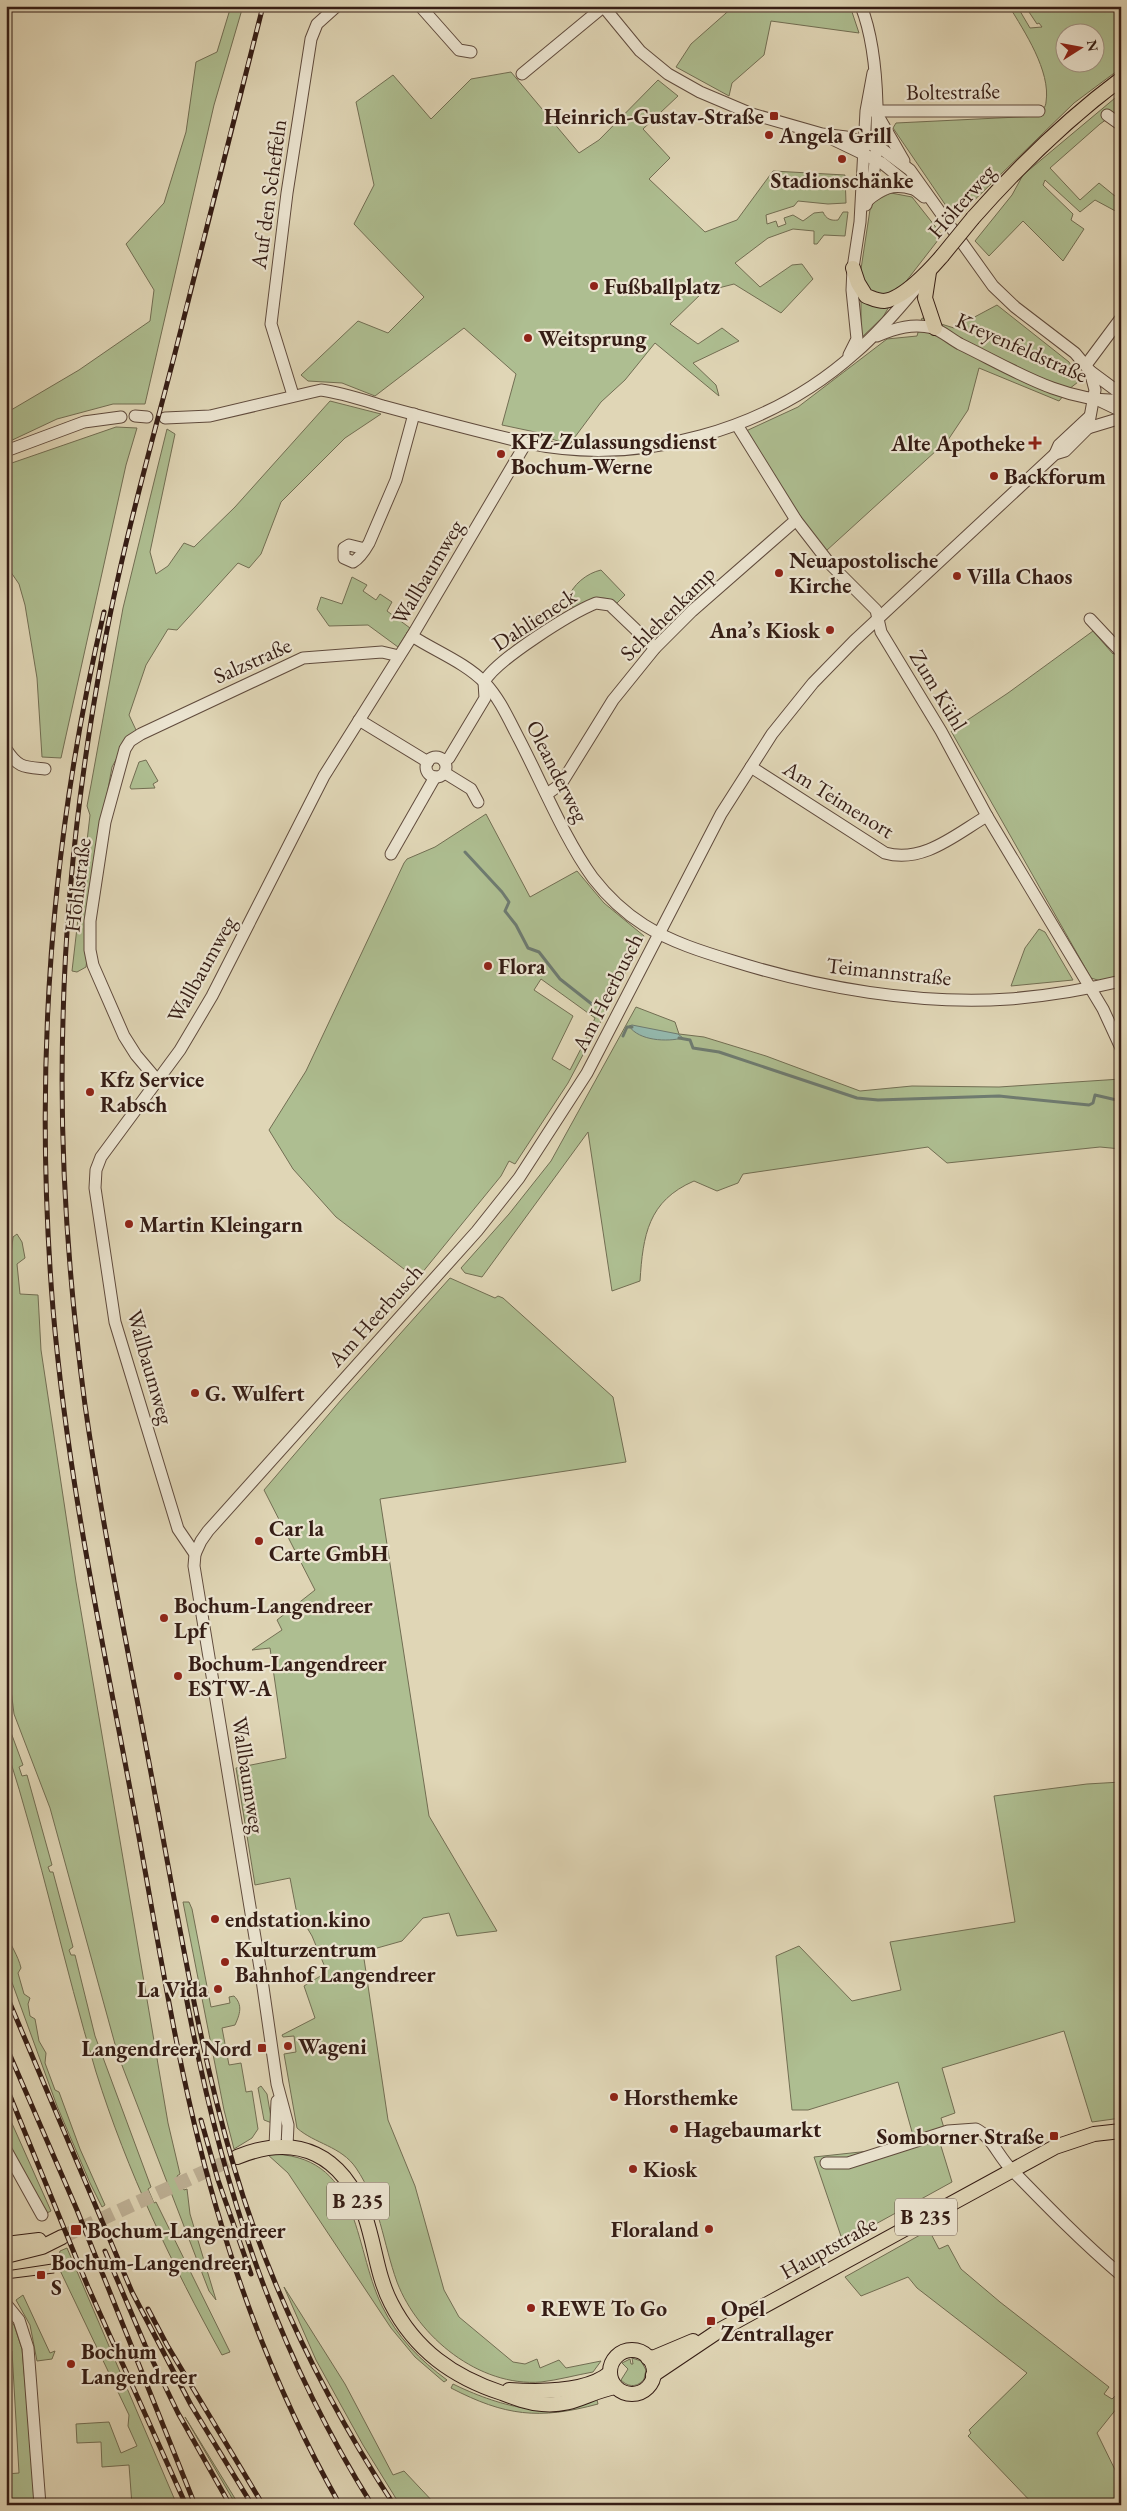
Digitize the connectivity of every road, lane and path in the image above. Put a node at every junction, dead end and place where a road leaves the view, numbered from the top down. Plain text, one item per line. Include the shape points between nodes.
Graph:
1 (337, 6) edge
2 (420, 6) edge
3 (603, 7) edge
4 (866, 8) edge
5 (470, 52) dead end
6 (522, 74) dead end
7 (1121, 79) edge
8 (872, 111) junction
9 (1039, 111) dead end
10 (1108, 115) dead end
11 (1121, 125) edge
12 (822, 134) junction
13 (870, 144) junction
14 (869, 157) junction
15 (910, 170) junction
16 (913, 189) junction
17 (867, 201) junction
18 (934, 206) junction
19 (860, 222) junction
20 (853, 268) junction
21 (929, 272) junction
22 (1121, 318) edge
23 (935, 328) junction
24 (871, 338) junction
25 (846, 361) junction
26 (1088, 368) junction
27 (1121, 394) edge
28 (293, 395) junction
29 (1094, 398) junction
30 (1121, 400) edge
31 (1121, 411) edge
32 (414, 414) junction
33 (135, 416) dead end
34 (121, 417) dead end
35 (148, 417) dead end
36 (165, 418) dead end
37 (1121, 418) edge
38 (1089, 422) junction
39 (737, 425) junction
40 (526, 443) junction
41 (6, 451) edge
42 (796, 520) junction
43 (366, 549) dead end
44 (878, 619) junction
45 (1090, 619) dead end
46 (412, 636) junction
47 (655, 648) junction
48 (1121, 652) edge
49 (399, 656) junction
50 (484, 682) junction
51 (359, 720) junction
52 (130, 741) joint
53 (6, 749) edge
54 (428, 762) junction
55 (751, 767) junction
56 (45, 769) dead end
57 (441, 770) junction
58 (547, 794) junction
59 (478, 802) dead end
60 (987, 816) junction
61 (391, 854) dead end
62 (660, 933) junction
63 (1121, 981) edge
64 (1090, 988) junction
65 (1121, 1048) edge
66 (158, 1081) junction
67 (195, 1554) junction
68 (1121, 2130) edge
69 (281, 2146) junction
70 (6, 2150) edge
71 (237, 2157) tunnel mouth
72 (826, 2163) dead end
73 (1012, 2170) junction
74 (42, 2215) dead end
75 (6, 2244) edge
76 (6, 2256) edge
77 (1121, 2275) edge
78 (6, 2304) edge
79 (720, 2330) junction
80 (648, 2358) junction
81 (610, 2373) junction
82 (653, 2375) junction
83 (615, 2387) junction
84 (491, 2390) junction
85 (40, 2505) edge

1 - 28 street, Auf den Scheffeln via 317,24 311,38 271,324
2 - 5 street via 459,50
3 - 6 street
3 - 12 street via 640,51 668,74 752,114
4 - 8 street via 874,73
7 - 21 main road, Hölterweg, bridge via 1080,111 1010,176
8 - 9 street, Boltestraße
8 - 13 street
8 - 15 street
10 - 11 street
12 - 13 street
12 - 14 street
13 - 14 street
13 - 15 street
14 - 16 street
14 - 17 street
14 - 19 street
15 - 18 street
16 - 17 street via 885,188
16 - 18 street
17 - 19 street
18 - 26 street, Kreyenfeldstraße via 993,286 1075,353
19 - 20 street
20 - 21 main road via 866,296 878,301 892,299
20 - 25 street via 857,339
21 - 23 main road via 925,298
21 - 24 street, Hölterweg
22 - 26 street
23 - 24 street via 903,326
23 - 29 street, Kreyenfeldstraße via 956,342 1065,393 1085,399
24 - 25 street, Hölterweg
25 - 39 street via 791,398
26 - 27 street, Kreyenfeldstraße
26 - 29 street via 1095,390
28 - 32 street via 321,390 337,392
28 - 36 street via 210,416
29 - 30 street, Kreyenfeldstraße
29 - 31 street, Kreyenfeldstraße
29 - 38 street
32 - 40 street
32 - 43 street via 393,486
33 - 35 street
34 - 41 street via 84,422
37 - 38 street
38 - 44 street, Am Heerbusch via 1065,451 1056,454
39 - 40 street via 664,444 632,448 600,450
39 - 42 street, Zum Kühl
40 - 46 street, Wallbaumweg
42 - 44 street, Zum Kühl via 830,564 876,610
42 - 47 street, Schlehenkamp via 692,611
44 - 55 street, Am Heerbusch via 813,683 772,734
44 - 60 street, Zum Kühl via 881,632 941,731
45 - 48 street
46 - 49 street, Wallbaumweg
46 - 50 street, Oleanderweg
47 - 50 street, Dahlieneck via 610,605 596,603 515,652
47 - 58 street, Schlehenkamp via 613,700 561,784
49 - 51 street, Wallbaumweg
49 - 52 street, Salzstraße via 382,652 303,658
50 - 57 street via 485,698
50 - 58 street, Oleanderweg via 499,701
51 - 54 street
51 - 66 street, Wallbaumweg via 308,804 212,996
52 - 66 street, Hohlstraße via 120,759 105,822 90,922 90,950 93,965 121,1031 136,1056
53 - 56 street via 20,766
54 - 57 street via 436,758
54 - 57 street via 427,771
55 - 60 street, Am Teimenort via 885,854 898,857 930,850
55 - 62 street, Am Heerbusch via 722,814
57 - 59 street via 471,789
57 - 61 street
58 - 62 street, Oleanderweg via 594,880 624,910
60 - 64 street, Zum Kühl
62 - 64 street, Teimannstraße via 693,949 761,970 815,984 878,993 1008,999
62 - 67 street, Am Heerbusch via 587,1073 519,1178 477,1231 208,1531
63 - 64 street, Teimannstraße
64 - 65 street, Zum Kühl
66 - 67 street, Wallbaumweg via 101,1157 95,1188 115,1322 178,1529
67 - 69 street, Wallbaumweg via 195,1572 277,2084 288,2125
68 - 73 main road, Hauptstraße / B 235 via 1094,2134 1055,2147
69 - 71 main road
69 - 84 main road, B 235 via 314,2153 330,2163 351,2186 365,2217 389,2301 414,2339 446,2368
70 - 74 street
72 - 73 street via 848,2163 948,2131 968,2128 976,2129 987,2137
73 - 77 street
73 - 79 main road, Hauptstraße / B 235
75 - 76 main road via 62,2237 42,2247
78 - 85 street via 19,2320 27,2342
79 - 80 main road, Hauptstraße / B 235
79 - 82 main road, Hauptstraße / B 235
80 - 81 main road, Hauptstraße / B 235 via 638,2351 621,2353 612,2363
80 - 82 main road
81 - 83 main road
81 - 84 main road, B 235 via 596,2382 553,2391
82 - 83 main road, Hauptstraße / B 235 via 647,2387 637,2394 625,2393
83 - 84 main road, B 235 via 580,2400 543,2404

